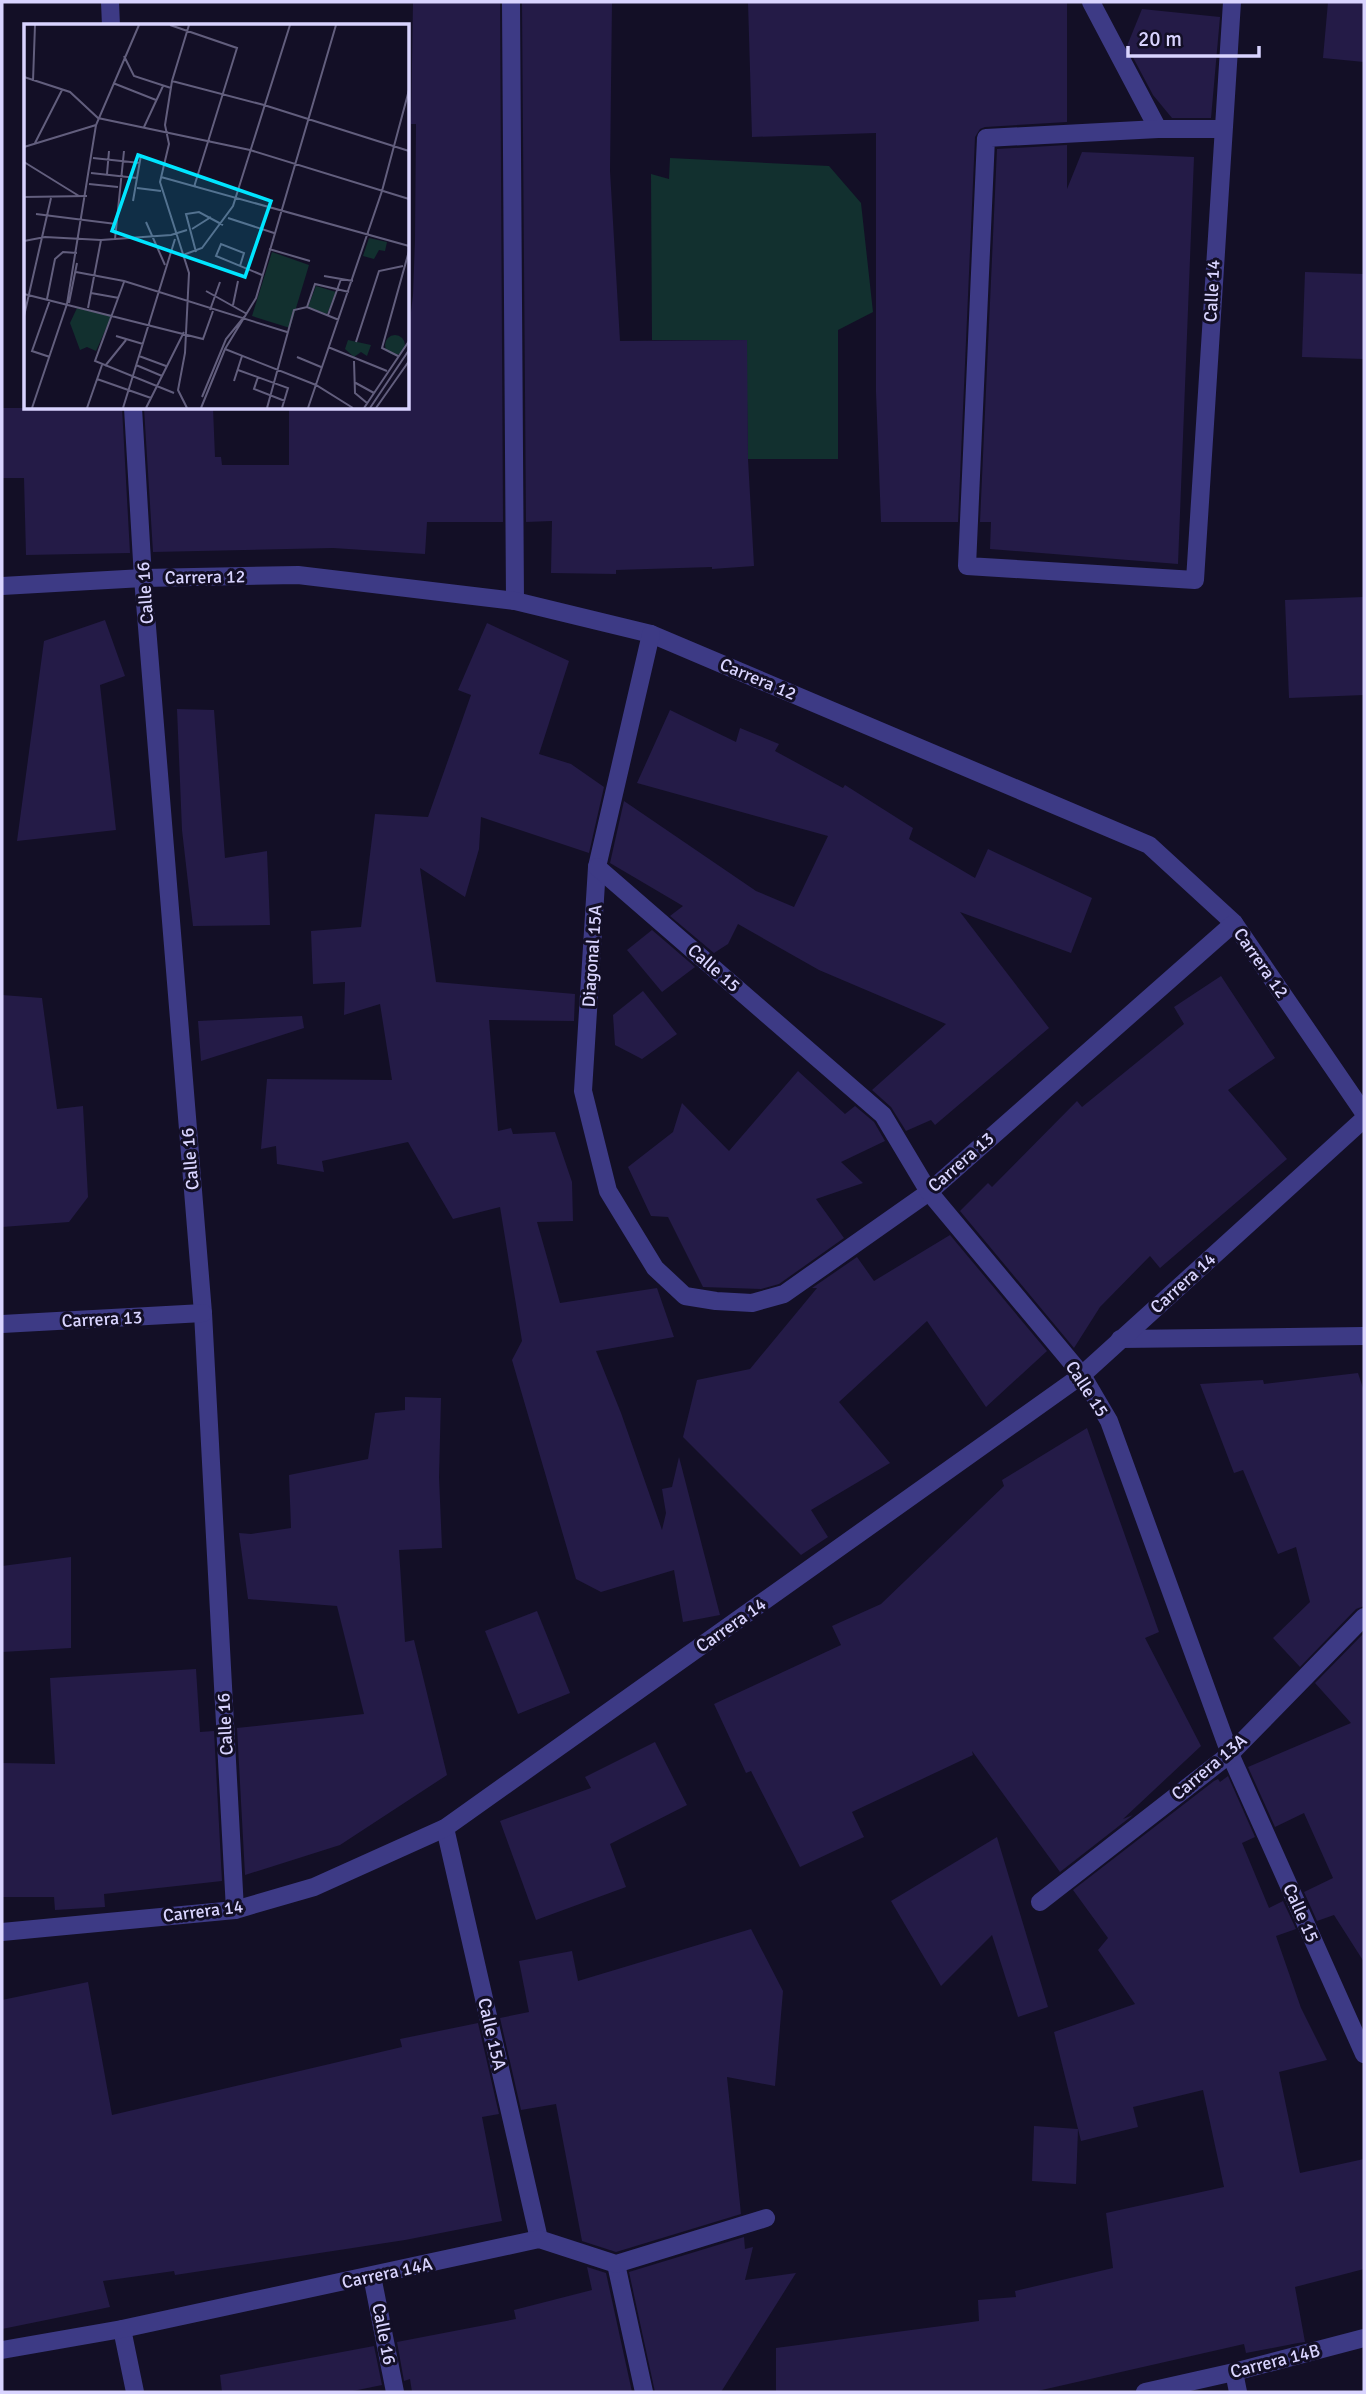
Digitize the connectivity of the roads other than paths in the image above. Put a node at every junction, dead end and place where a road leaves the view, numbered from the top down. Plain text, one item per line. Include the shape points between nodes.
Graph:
1 (110, 2) edge
2 (511, 2) edge
3 (1091, 2) edge
4 (1232, 2) edge
5 (111, 24) edge
6 (1222, 128) junction
7 (1158, 129) junction
8 (133, 410) edge
9 (143, 578) junction
10 (2, 586) edge
11 (515, 601) junction
12 (651, 634) junction
13 (597, 867) junction
14 (1234, 923) junction
15 (1364, 1113) edge
16 (1364, 1119) edge
17 (929, 1192) junction
18 (654, 1268) joint
19 (203, 1313) junction
20 (2, 1324) edge
21 (1364, 1336) edge
22 (1120, 1339) junction
23 (1082, 1375) junction
24 (1364, 1617) edge
25 (1230, 1754) junction
26 (445, 1828) junction
27 (1040, 1902) dead end
28 (235, 1910) junction
29 (2, 1932) edge
30 (1364, 2054) edge
31 (766, 2218) dead end
32 (540, 2239) junction
33 (616, 2264) junction
34 (372, 2276) junction
35 (122, 2329) junction
36 (1364, 2338) edge
37 (2, 2350) edge
38 (1234, 2372) junction
39 (135, 2392) edge
40 (395, 2392) edge
41 (644, 2392) edge
42 (1145, 2392) edge
43 (1238, 2392) edge

1 - 5 street
2 - 11 street
3 - 7 street
4 - 6 street, Calle 14
6 - 7 street
6 - 7 street, Calle 14 via 1195,580 967,566 986,138
8 - 9 street, Calle 16
9 - 10 street, Carrera 12
9 - 11 street, Carrera 12 via 298,575
9 - 19 street, Calle 16
11 - 12 street, Carrera 12
12 - 13 street, Diagonal 15A
12 - 14 street, Carrera 12 via 1149,845
13 - 17 street, Calle 15 via 883,1115
13 - 18 street, Diagonal 15A via 583,1091 608,1191
14 - 15 street, Carrera 12
14 - 17 street, Carrera 13
16 - 22 street, Carrera 14
17 - 18 street, Carrera 13 via 784,1294 752,1303 685,1296
17 - 23 street, Calle 15
19 - 20 street, Carrera 13
19 - 28 street, Calle 16
21 - 22 street
22 - 23 street, Carrera 14
23 - 25 street, Calle 15 via 1109,1421
23 - 26 street, Carrera 14
24 - 25 street, Carrera 13A
25 - 27 street, Carrera 13A
25 - 30 street, Calle 15
26 - 28 street, Carrera 14 via 314,1887
26 - 32 street, Calle 15A
28 - 29 street, Carrera 14
31 - 33 street
32 - 33 street
32 - 34 street, Carrera 14A
33 - 41 street
34 - 35 street, Carrera 14A
34 - 40 street, Calle 16
35 - 37 street, Carrera 14A
35 - 39 street
36 - 38 street, Carrera 14B
38 - 42 street, Carrera 14B
38 - 43 street

